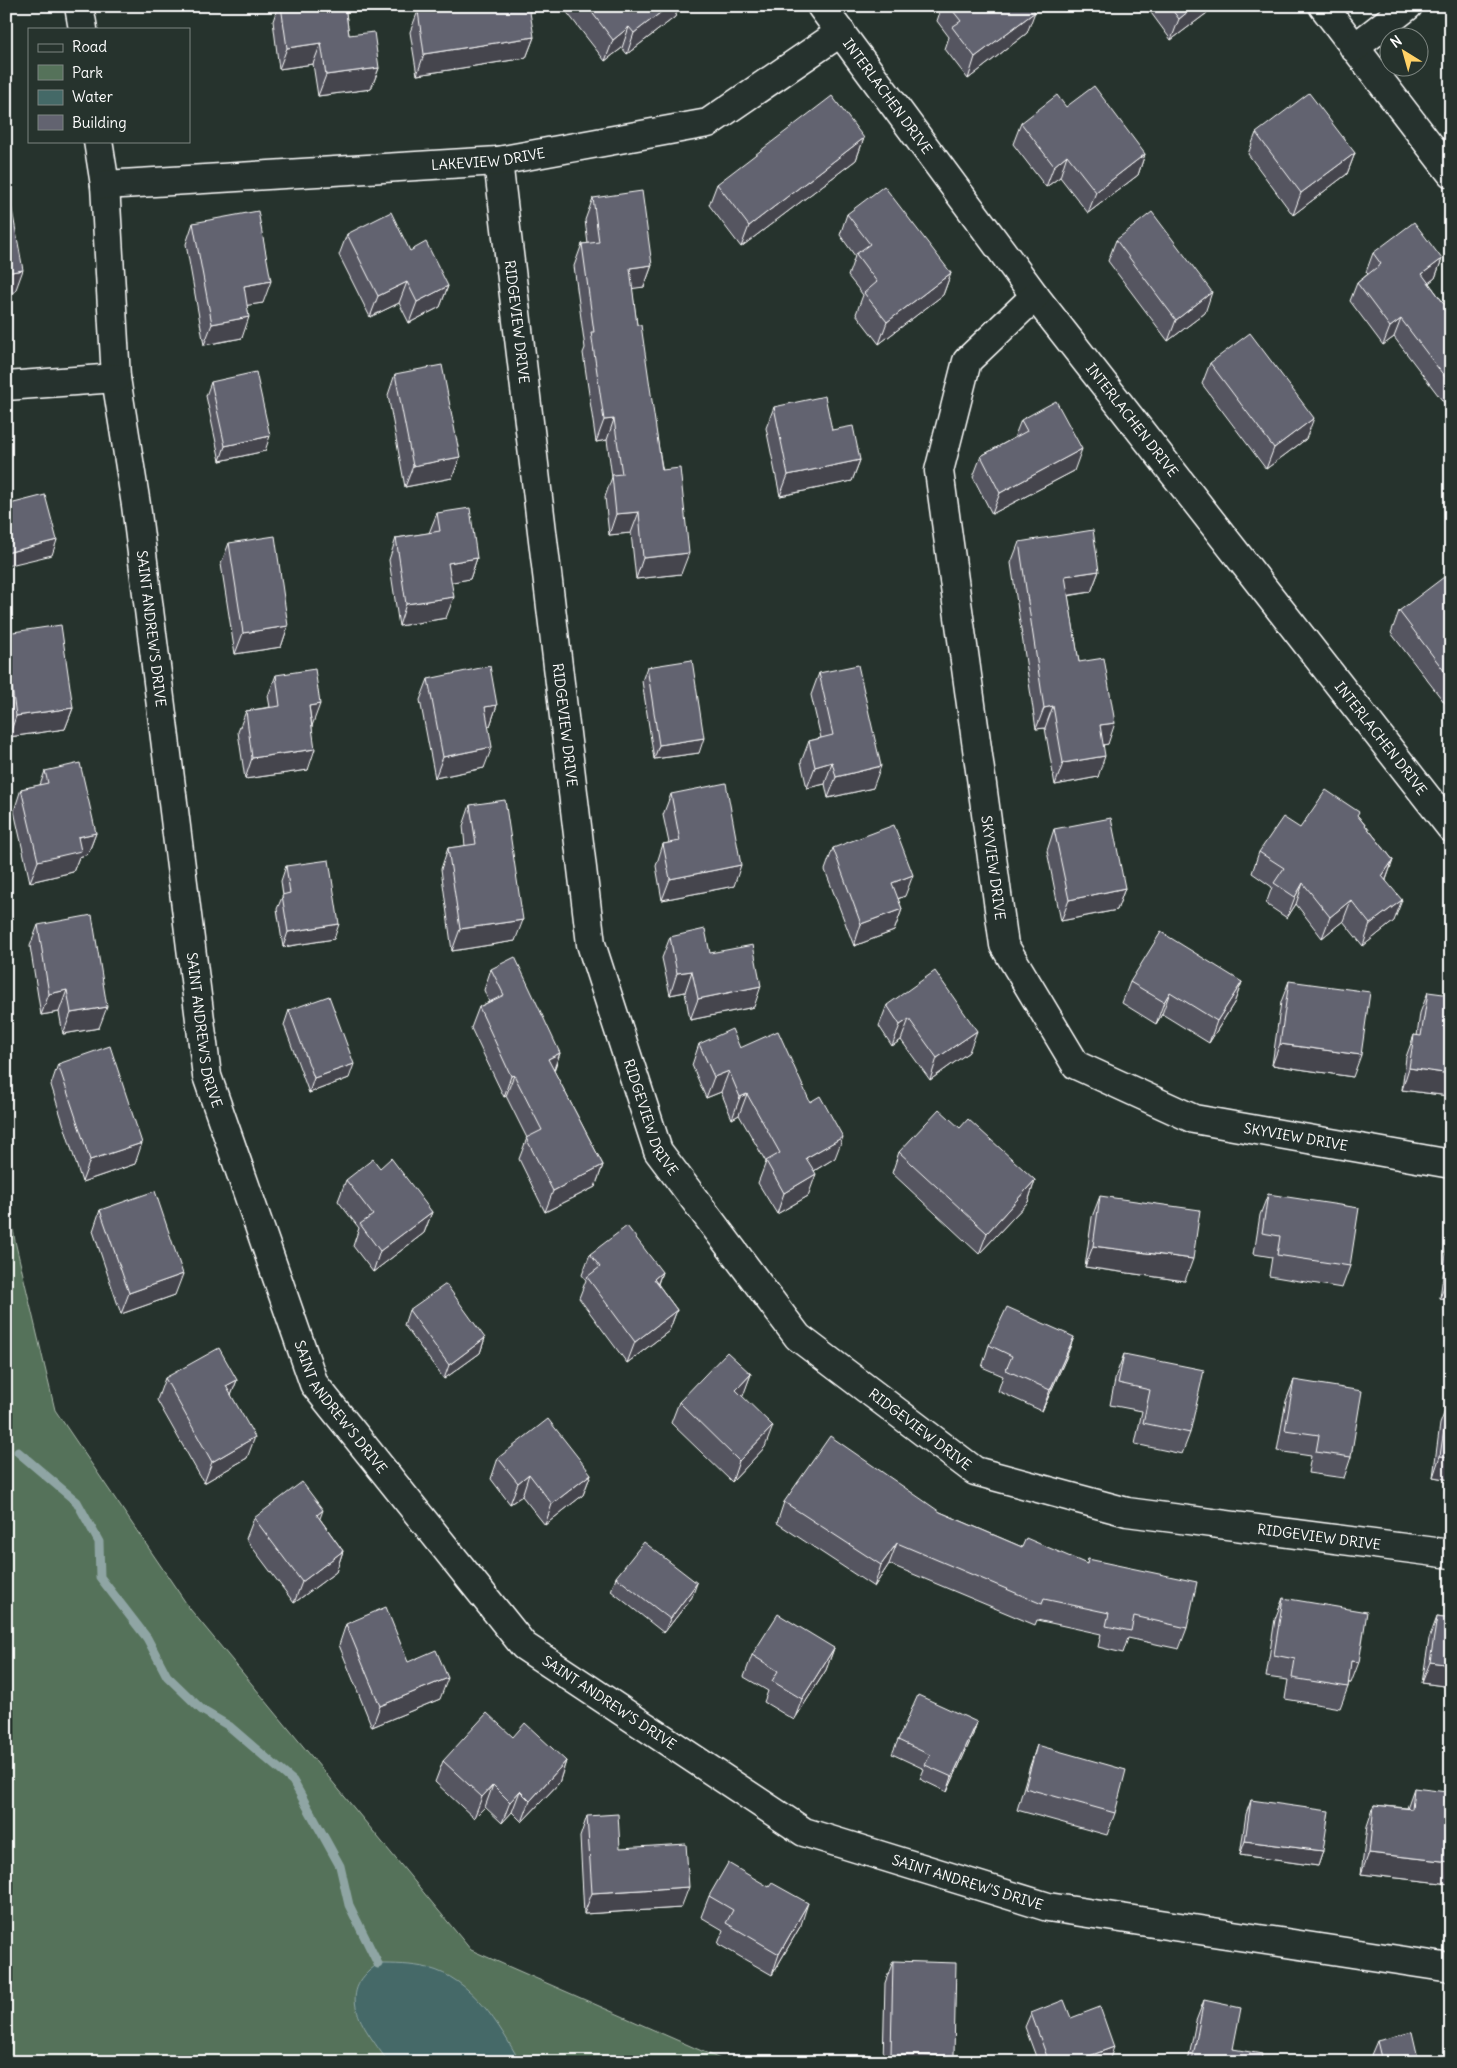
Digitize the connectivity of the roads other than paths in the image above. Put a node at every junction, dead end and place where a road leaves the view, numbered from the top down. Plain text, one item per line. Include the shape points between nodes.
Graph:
1 (79, 6) edge
2 (821, 6) edge
3 (1322, 6) edge
4 (1408, 6) edge
5 (82, 28) edge
6 (841, 32) junction
7 (1354, 48) junction
8 (98, 142) edge
9 (498, 161) junction
10 (1451, 173) edge
11 (104, 185) junction
12 (1035, 296) junction
13 (116, 378) junction
14 (6, 386) edge
15 (1451, 828) edge
16 (1451, 1164) edge
17 (1451, 1554) edge
18 (1451, 1968) edge

1 - 5 street
2 - 6 street, INTERLACHEN DRIVE
3 - 7 street
4 - 7 street
6 - 9 street, LAKEVIEW DRIVE via 708,123
6 - 12 street, INTERLACHEN DRIVE
7 - 10 street
8 - 11 street, SAINT ANDREW'S DRIVE
9 - 11 street, LAKEVIEW DRIVE
9 - 17 street, RIDGEVIEW DRIVE via 591,944 658,1152 798,1337 975,1471 1127,1512
11 - 13 street, SAINT ANDREW'S DRIVE
12 - 15 street, INTERLACHEN DRIVE
12 - 16 street, SKYVIEW DRIVE via 967,361 939,471 1004,945 1076,1065 1194,1119
13 - 14 street
13 - 18 street, SAINT ANDREW'S DRIVE via 136,506 208,1076 314,1384 524,1646 804,1832 1048,1907

